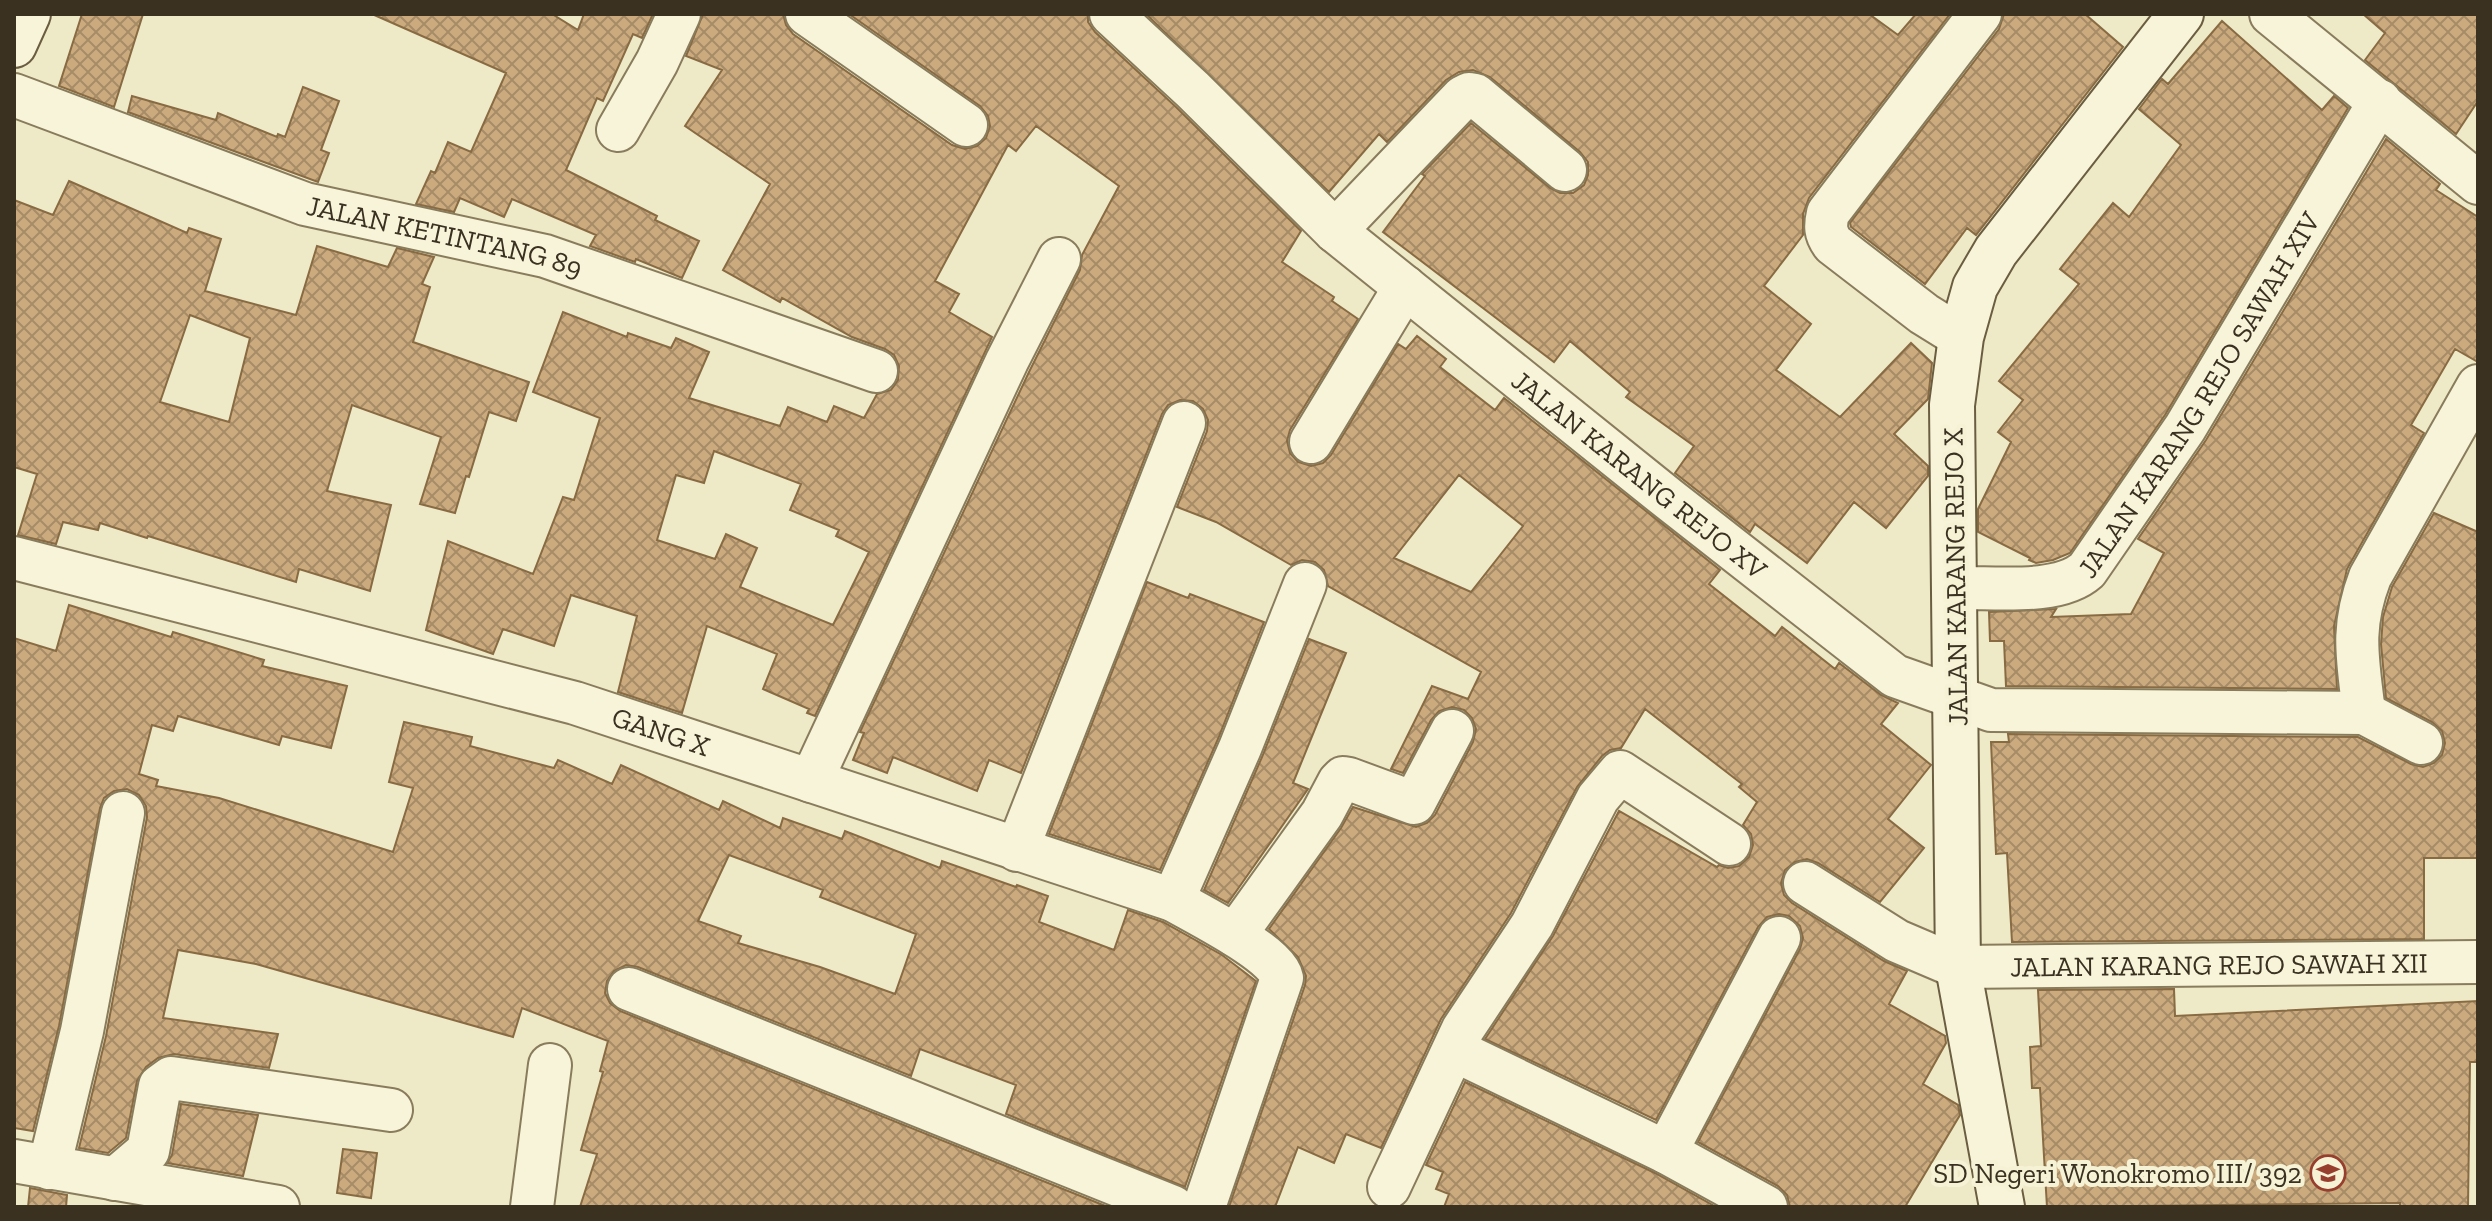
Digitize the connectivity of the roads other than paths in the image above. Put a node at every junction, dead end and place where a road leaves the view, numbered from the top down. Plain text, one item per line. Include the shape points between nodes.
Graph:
1 (28, 14) edge
2 (679, 14) edge
3 (807, 14) edge
4 (1111, 14) edge
5 (1980, 14) edge
6 (2181, 14) edge
7 (2271, 14) edge
8 (14, 45) edge
9 (14, 95) edge
10 (2380, 101) junction
11 (966, 125) dead end
12 (618, 130) dead end
13 (1565, 170) dead end
14 (2477, 178) edge
15 (1335, 231) junction
16 (1059, 259) dead end
17 (1405, 287) junction
18 (1961, 337) junction
19 (876, 371) dead end
20 (2478, 386) edge
21 (1184, 423) dead end
22 (1311, 442) dead end
23 (14, 558) edge
24 (1305, 584) dead end
25 (1955, 588) junction
26 (1957, 700) junction
27 (2364, 713) junction
28 (1452, 731) dead end
29 (2421, 743) dead end
30 (811, 781) junction
31 (123, 813) dead end
32 (1729, 844) dead end
33 (1017, 850) junction
34 (1805, 883) dead end
35 (1173, 900) junction
36 (1235, 935) junction
37 (1779, 938) dead end
38 (2478, 962) edge
39 (1958, 967) junction
40 (629, 989) dead end
41 (1454, 1050) junction
42 (550, 1065) dead end
43 (391, 1110) dead end
44 (1666, 1152) junction
45 (31, 1165) edge
46 (115, 1179) junction
47 (1389, 1187) dead end
48 (278, 1207) edge
49 (532, 1207) edge
50 (1173, 1207) edge
51 (1204, 1207) edge
52 (1766, 1207) edge
53 (2002, 1207) edge

1 - 8 street
2 - 12 street
3 - 11 street
4 - 15 street, JALAN KARANG REJO XV
5 - 18 street via 1826,222 1833,244
6 - 18 street, JALAN KARANG REJO X via 1996,251 1975,287
7 - 10 street
9 - 19 street, JALAN KETINTANG 89 via 305,204 545,256
10 - 14 street
10 - 25 street, JALAN KARANG REJO SAWAH XIV via 2185,428 2087,570 2054,586
13 - 15 street via 1469,94
15 - 17 street, JALAN KARANG REJO XV
16 - 30 street
17 - 22 street
17 - 26 street, JALAN KARANG REJO XV via 1895,676
18 - 25 street, JALAN KARANG REJO X via 1952,405
20 - 27 street via 2359,605 2355,636
21 - 33 street
23 - 30 street, GANG X via 575,703
24 - 35 street
25 - 26 street, JALAN KARANG REJO X
26 - 27 street, JALAN KARANG REJO XV via 1991,710
26 - 39 street, JALAN KARANG REJO X
27 - 29 street
28 - 36 street via 1414,803 1343,778
30 - 33 street, GANG X
31 - 45 street via 82,1031
32 - 41 street via 1620,772 1598,798 1532,925
33 - 35 street, GANG X
34 - 39 street via 1897,941
35 - 36 street, GANG X
36 - 51 street, GANG X via 1281,971 1281,986
37 - 44 street
38 - 39 street, JALAN KARANG REJO SAWAH XII
39 - 53 street, JALAN KARANG REJO X
40 - 50 street
41 - 44 street
41 - 47 street
42 - 49 street
43 - 46 street via 171,1078 160,1086 148,1151
44 - 52 street
45 - 46 street
46 - 48 street

